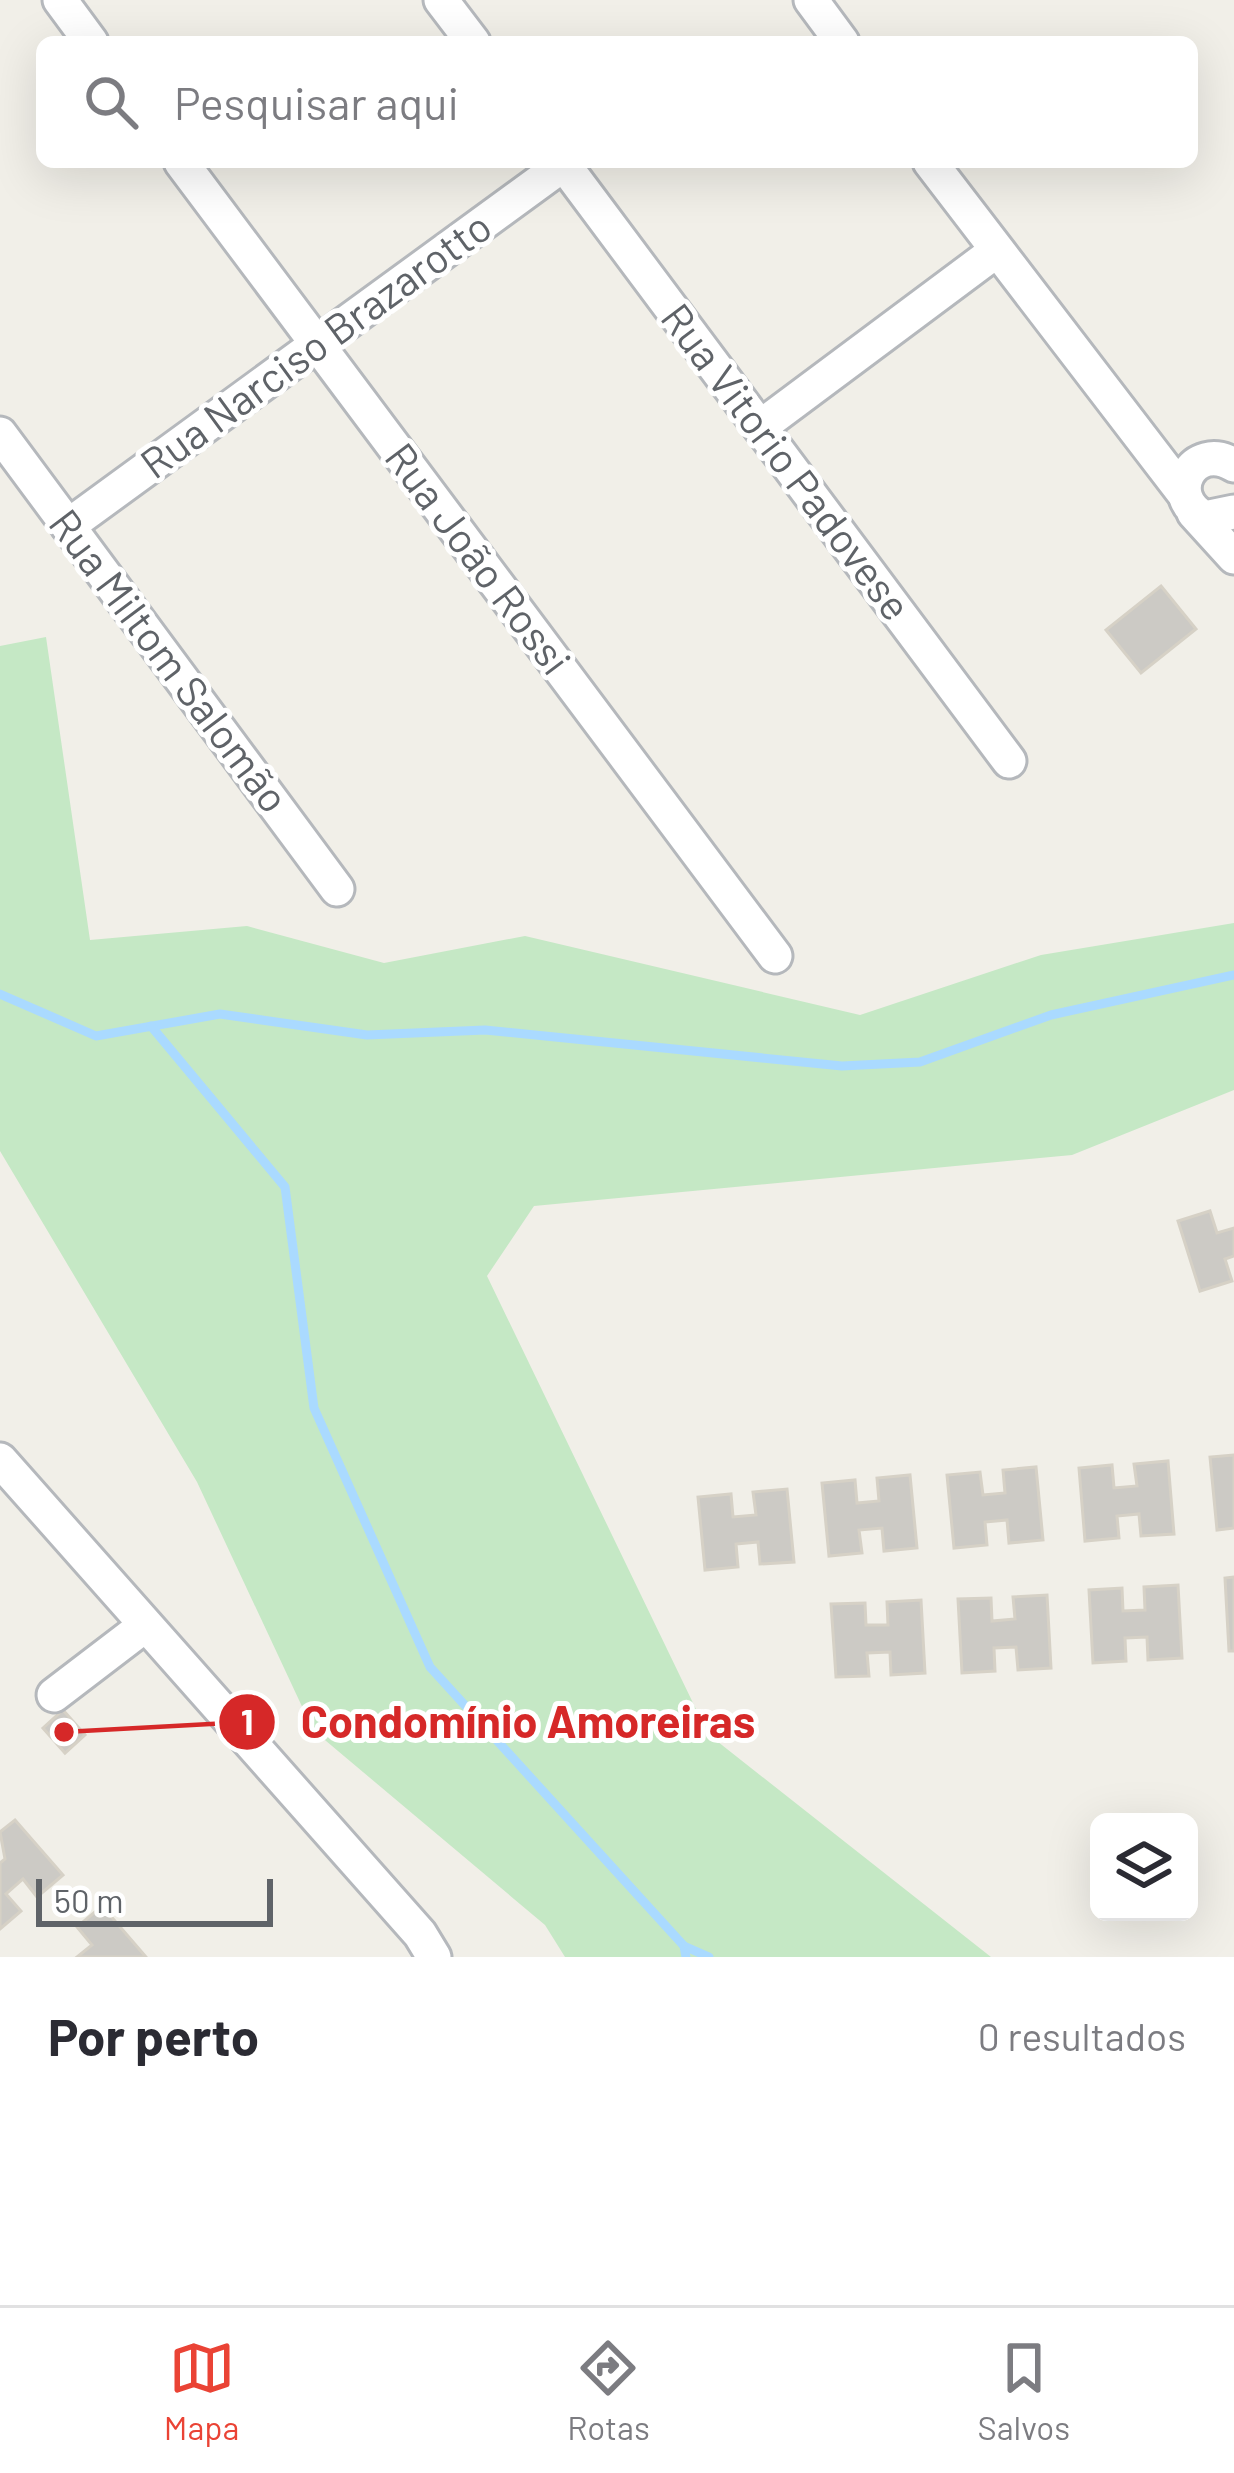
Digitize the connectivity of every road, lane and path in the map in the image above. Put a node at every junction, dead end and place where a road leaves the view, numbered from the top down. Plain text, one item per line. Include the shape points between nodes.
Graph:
1 (60, 0) edge
2 (441, 0) edge
3 (811, 0) edge
4 (87, 36) edge
5 (468, 36) edge
6 (838, 36) edge
7 (185, 168) edge
8 (556, 168) edge
9 (567, 168) edge
10 (934, 168) edge
11 (995, 251) junction
12 (317, 344) junction
13 (760, 427) junction
14 (2, 441) edge
15 (1232, 462) edge
16 (1189, 490) junction
17 (1234, 512) edge
18 (68, 526) junction
19 (1234, 557) edge
20 (1009, 761) dead end
21 (337, 889) dead end
22 (775, 956) dead end
23 (0, 1460) edge
24 (143, 1627) junction
25 (54, 1695) dead end
26 (434, 1957) edge

1 - 4 street
2 - 5 street
3 - 6 street
7 - 12 street, Rua João Rossi
8 - 12 street, Rua Narciso Brazarotto
9 - 13 street, Rua Vitorio Padovese
10 - 11 street
11 - 13 street
11 - 16 street
12 - 18 street, Rua Narciso Brazarotto
12 - 22 street, Rua João Rossi
13 - 20 street, Rua Vitorio Padovese
14 - 18 street, Rua Miltom Salomão
15 - 16 street via 1202,459
16 - 17 street via 1216,520
16 - 19 street
18 - 21 street, Rua Miltom Salomão
23 - 24 street
24 - 25 street
24 - 26 street

